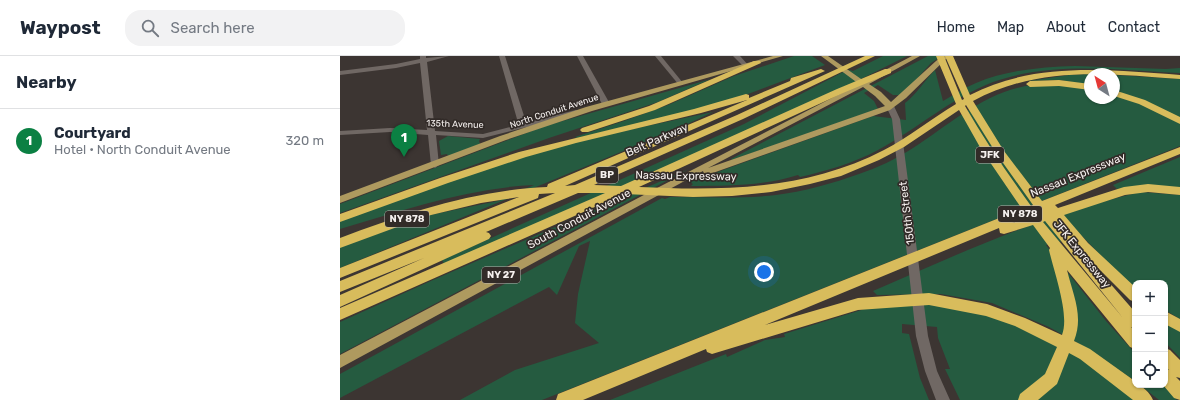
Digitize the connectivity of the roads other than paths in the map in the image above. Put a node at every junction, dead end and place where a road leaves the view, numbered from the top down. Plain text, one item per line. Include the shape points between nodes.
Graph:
1 (446, 56) edge
2 (502, 56) edge
3 (580, 56) edge
4 (658, 56) edge
5 (736, 56) edge
6 (780, 56) edge
7 (853, 56) edge
8 (871, 56) edge
9 (917, 56) edge
10 (940, 56) edge
11 (946, 56) edge
12 (950, 56) edge
13 (423, 58) edge
14 (828, 58) edge
15 (757, 62) junction
16 (746, 66) junction
17 (821, 71) junction
18 (888, 71) junction
19 (340, 76) edge
20 (1180, 77) edge
21 (681, 84) junction
22 (1084, 86) edge
23 (1120, 95) edge
24 (606, 104) junction
25 (890, 106) junction
26 (589, 109) junction
27 (939, 120) junction
28 (1180, 121) edge
29 (722, 125) junction
30 (517, 128) junction
31 (340, 133) edge
32 (431, 133) junction
33 (1180, 150) edge
34 (435, 165) junction
35 (439, 182) junction
36 (662, 189) junction
37 (1180, 191) edge
38 (475, 199) junction
39 (340, 200) edge
40 (340, 218) edge
41 (340, 234) edge
42 (1064, 239) junction
43 (340, 243) edge
44 (340, 273) edge
45 (861, 279) junction
46 (340, 287) edge
47 (1132, 294) edge
48 (340, 301) edge
49 (340, 314) edge
50 (1132, 318) edge
51 (1168, 319) edge
52 (1180, 326) edge
53 (1132, 338) edge
54 (1168, 358) edge
55 (340, 362) edge
56 (656, 363) junction
57 (1180, 371) edge
58 (1168, 379) edge
59 (1180, 393) edge
60 (564, 400) edge
61 (942, 400) edge
62 (1026, 400) edge
63 (1145, 400) edge

1 - 13 street
2 - 30 street via 521,120
3 - 24 street
4 - 21 street
5 - 16 street
6 - 15 main road, North Conduit Avenue
7 - 17 highway, Belt Parkway / BP
8 - 29 highway, Belt Parkway / BP
9 - 18 main road, South Conduit Avenue / NY 27
10 - 42 highway, JFK Expressway / JFK via 955,93 978,136 1015,192
11 - 25 main road via 927,70 908,93
12 - 42 highway via 961,85 986,130
13 - 19 street
13 - 32 street
14 - 25 main road, 150th Street
15 - 16 main road, North Conduit Avenue
15 - 35 highway via 642,111 517,152
16 - 21 main road, North Conduit Avenue
17 - 35 highway via 714,107 550,147
17 - 44 highway, Belt Parkway / BP via 649,147
18 - 36 main road, South Conduit Avenue / NY 27
18 - 49 highway
20 - 27 highway, Nassau Expressway / NY 878 via 1090,72 1036,76 990,89
21 - 24 main road, North Conduit Avenue
22 - 27 highway via 1044,83 1012,87 985,97
23 - 28 highway via 1142,102
24 - 26 main road, North Conduit Avenue
25 - 36 main road
25 - 61 street, 150th Street via 896,119 922,336
26 - 30 street, 135th Avenue
26 - 34 main road, North Conduit Avenue via 525,130
27 - 38 highway, Nassau Expressway / NY 878 via 878,158 829,176 771,188 701,193 572,189
29 - 46 highway, Belt Parkway / BP
29 - 48 highway via 638,168
30 - 32 street, 135th Avenue via 483,136
31 - 32 street, 135th Avenue via 390,130
32 - 34 street
33 - 45 highway, Nassau Expressway / NY 878
34 - 39 main road, North Conduit Avenue
35 - 40 highway
36 - 55 main road, South Conduit Avenue / NY 27
37 - 45 highway via 1148,188 1124,190
38 - 41 highway via 424,209
38 - 43 highway, Nassau Expressway / NY 878 via 402,220
42 - 47 highway
42 - 50 highway, JFK Expressway / JFK
42 - 53 highway, JFK Expressway / JFK
42 - 62 highway via 1060,265 1072,316 1071,330 1051,378
45 - 56 highway, Nassau Expressway / NY 878
51 - 52 highway
54 - 57 highway
56 - 60 highway, Nassau Expressway / NY 878
56 - 63 highway via 858,304 929,299 987,310 1020,322 1085,354
58 - 59 highway

